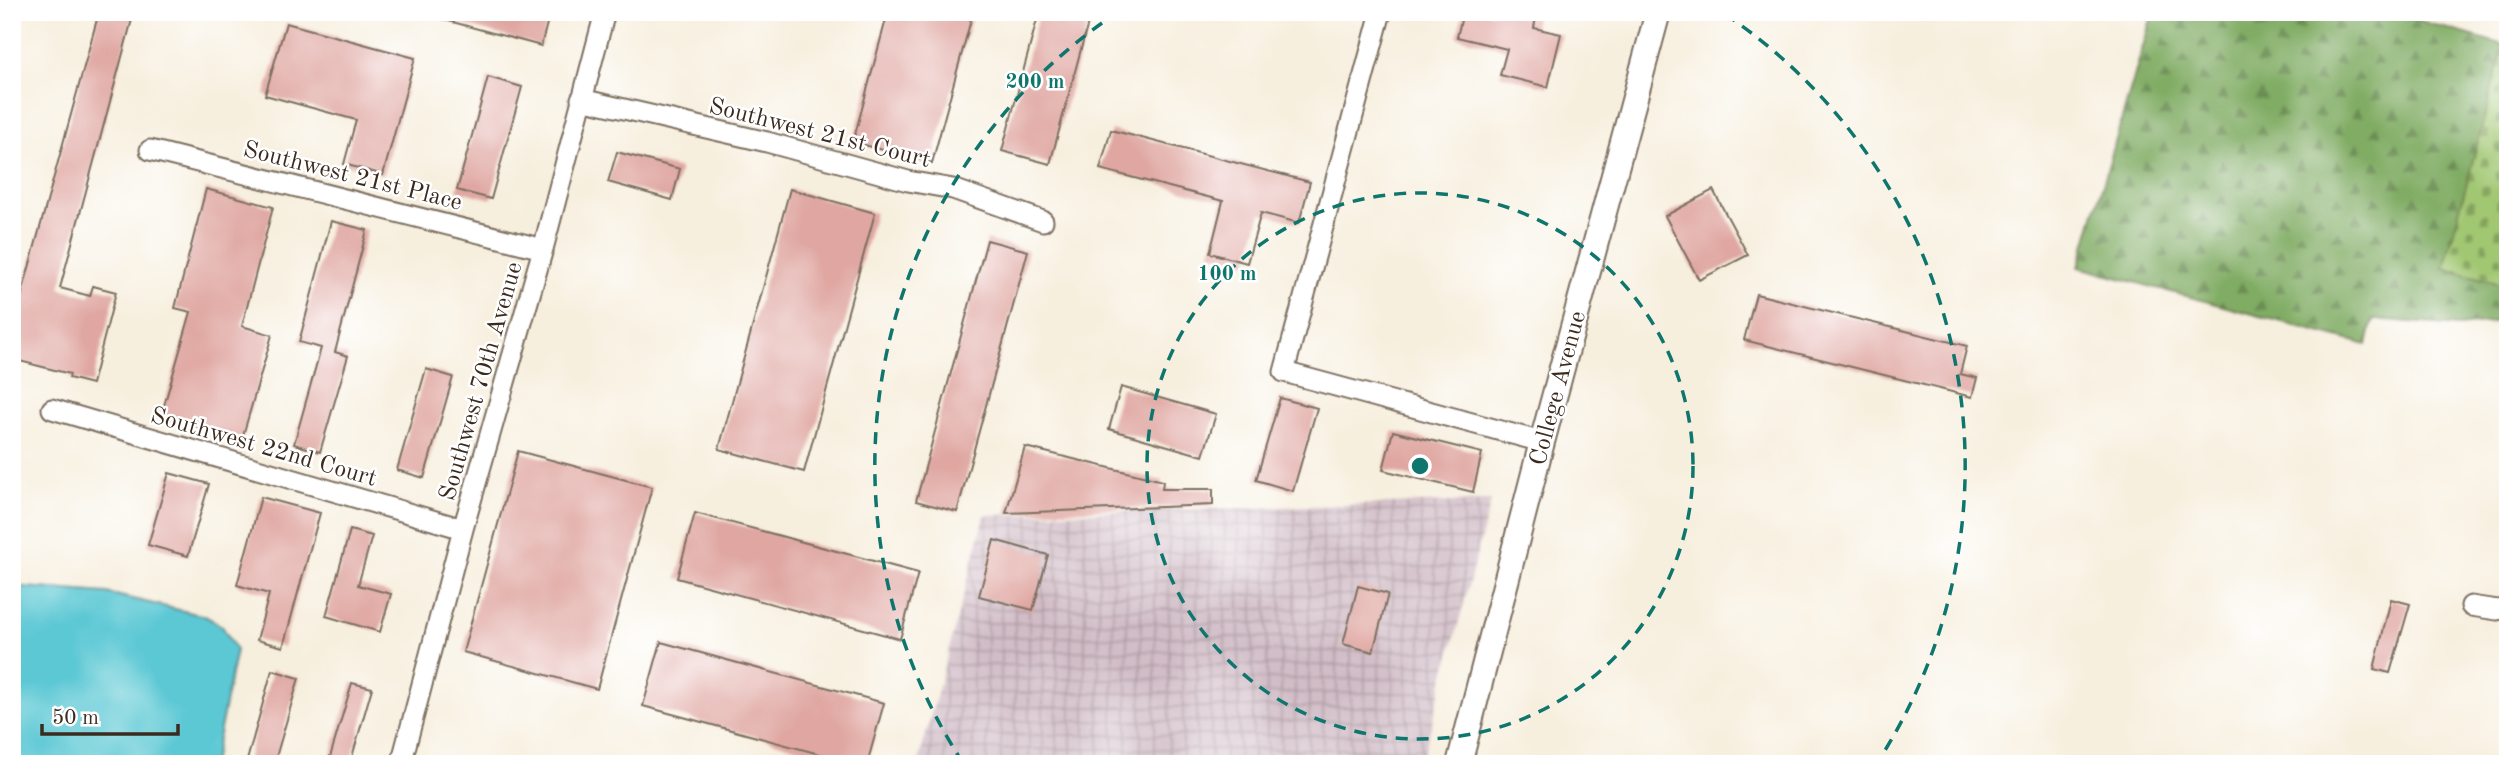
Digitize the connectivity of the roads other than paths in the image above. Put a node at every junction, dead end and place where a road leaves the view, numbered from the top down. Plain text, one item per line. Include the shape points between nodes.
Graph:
1 (605, 12) edge
2 (1381, 12) edge
3 (1658, 12) edge
4 (581, 99) junction
5 (150, 150) dead end
6 (1043, 221) dead end
7 (543, 249) junction
8 (52, 409) dead end
9 (1542, 442) junction
10 (463, 530) junction
11 (2471, 606) dead end
12 (2508, 608) edge
13 (401, 764) edge
14 (1459, 764) edge

1 - 4 street, Southwest 70th Avenue
2 - 9 street via 1284,372
3 - 9 street, College Avenue
4 - 6 street, Southwest 21st Court via 953,189
4 - 7 street, Southwest 70th Avenue
5 - 7 street, Southwest 21st Place
7 - 10 street, Southwest 70th Avenue
8 - 10 street, Southwest 22nd Court
9 - 14 street, College Avenue
10 - 13 street, Southwest 70th Avenue
11 - 12 street

